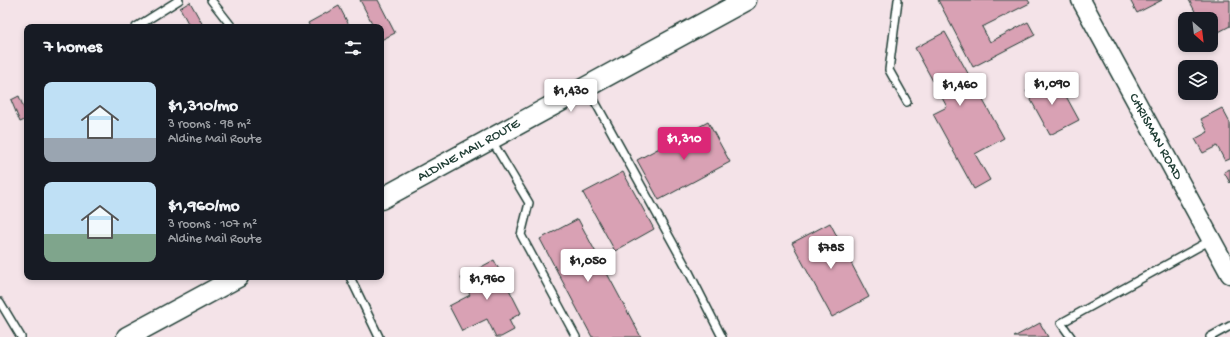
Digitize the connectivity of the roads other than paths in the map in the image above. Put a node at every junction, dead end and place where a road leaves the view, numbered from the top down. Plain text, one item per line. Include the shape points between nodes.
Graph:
1 (179, 0) edge
2 (211, 0) edge
3 (746, 0) edge
4 (898, 0) edge
5 (1080, 0) edge
6 (141, 24) edge
7 (230, 24) edge
8 (587, 87) junction
9 (907, 102) dead end
10 (490, 139) junction
11 (384, 197) edge
12 (1211, 240) junction
13 (1230, 274) edge
14 (232, 280) edge
15 (351, 280) edge
16 (0, 302) edge
17 (1230, 326) edge
18 (21, 337) edge
19 (127, 337) edge
20 (379, 337) edge
21 (576, 337) edge
22 (722, 337) edge
23 (1071, 337) edge
24 (1210, 337) edge

1 - 6 lane
2 - 7 lane
3 - 8 main road, ALDINE MAIL ROUTE
4 - 9 lane via 889,70
5 - 12 street, CHRISMAN ROAD
8 - 10 main road, ALDINE MAIL ROUTE
8 - 22 lane
10 - 11 main road, ALDINE MAIL ROUTE
10 - 21 lane via 529,204 521,235
12 - 13 street, CHRISMAN ROAD
12 - 23 lane via 1061,324
14 - 19 main road
15 - 20 lane
16 - 18 lane
17 - 24 lane

